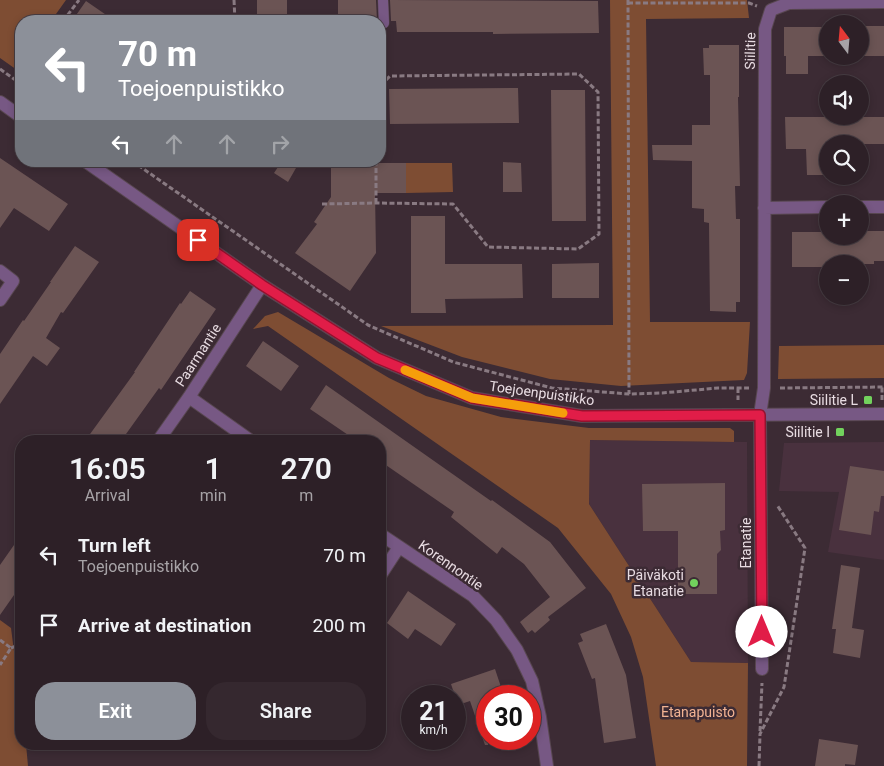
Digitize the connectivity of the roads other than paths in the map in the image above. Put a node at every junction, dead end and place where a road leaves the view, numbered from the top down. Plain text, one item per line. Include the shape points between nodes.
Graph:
1 (383, 0) edge
2 (884, 2) edge
3 (384, 15) edge
4 (0, 102) edge
5 (15, 113) edge
6 (94, 167) edge
7 (869, 207) edge
8 (884, 207) edge
9 (764, 208) junction
10 (819, 208) edge
11 (0, 271) edge
12 (262, 285) junction
13 (0, 300) edge
14 (189, 397) junction
15 (884, 414) edge
16 (760, 415) junction
17 (162, 435) edge
18 (242, 435) edge
19 (386, 538) edge
20 (399, 547) junction
21 (386, 567) edge
22 (762, 670) road end
23 (547, 766) edge

1 - 3 lane
2 - 9 street, Siilitie via 789,3 770,10 765,29
4 - 5 street
6 - 12 street, Toejoenpuistikko
7 - 8 street
9 - 10 street
9 - 16 street, Siilitie via 764,388
11 - 13 street via 13,281
12 - 14 street, Paarmantie
12 - 16 street, Toejoenpuistikko via 377,358 472,398 582,416
14 - 17 street, Paarmantie
14 - 18 street
15 - 16 street, Toejoenpuistikko
16 - 22 street, Etanatie
19 - 20 street, Korennontie
20 - 21 street
20 - 23 street, Korennontie via 473,596 496,620 517,650 532,681

